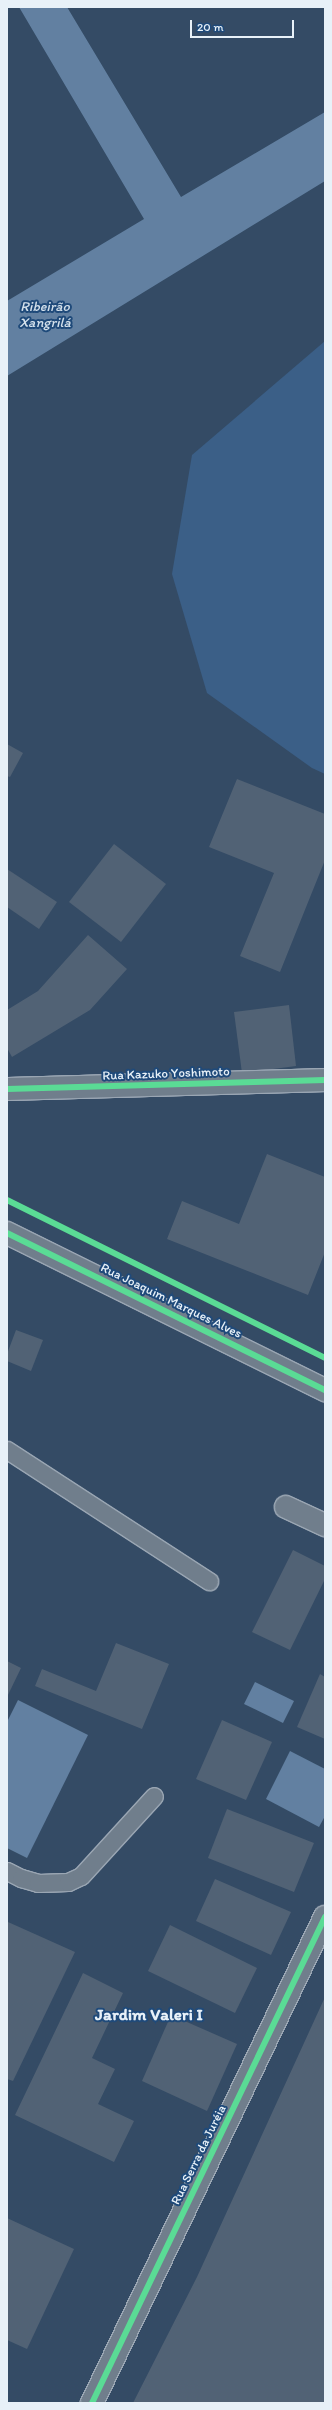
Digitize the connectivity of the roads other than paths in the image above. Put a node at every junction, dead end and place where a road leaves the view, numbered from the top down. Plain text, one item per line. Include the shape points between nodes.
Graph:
1 (325, 1080) edge
2 (7, 1089) edge
3 (7, 1233) edge
4 (325, 1390) edge
5 (7, 1450) edge
6 (286, 1507) dead end
7 (325, 1525) edge
8 (209, 1581) dead end
9 (154, 1796) dead end
10 (7, 1871) edge
11 (325, 1917) edge
12 (92, 2403) edge

1 - 2 street, Rua Kazuko Yoshimoto
3 - 4 street, Rua Joaquim Marques Alves
5 - 8 lane
6 - 7 street
9 - 10 lane via 81,1876 68,1882 38,1883
11 - 12 street, Rua Serra da Juréia

